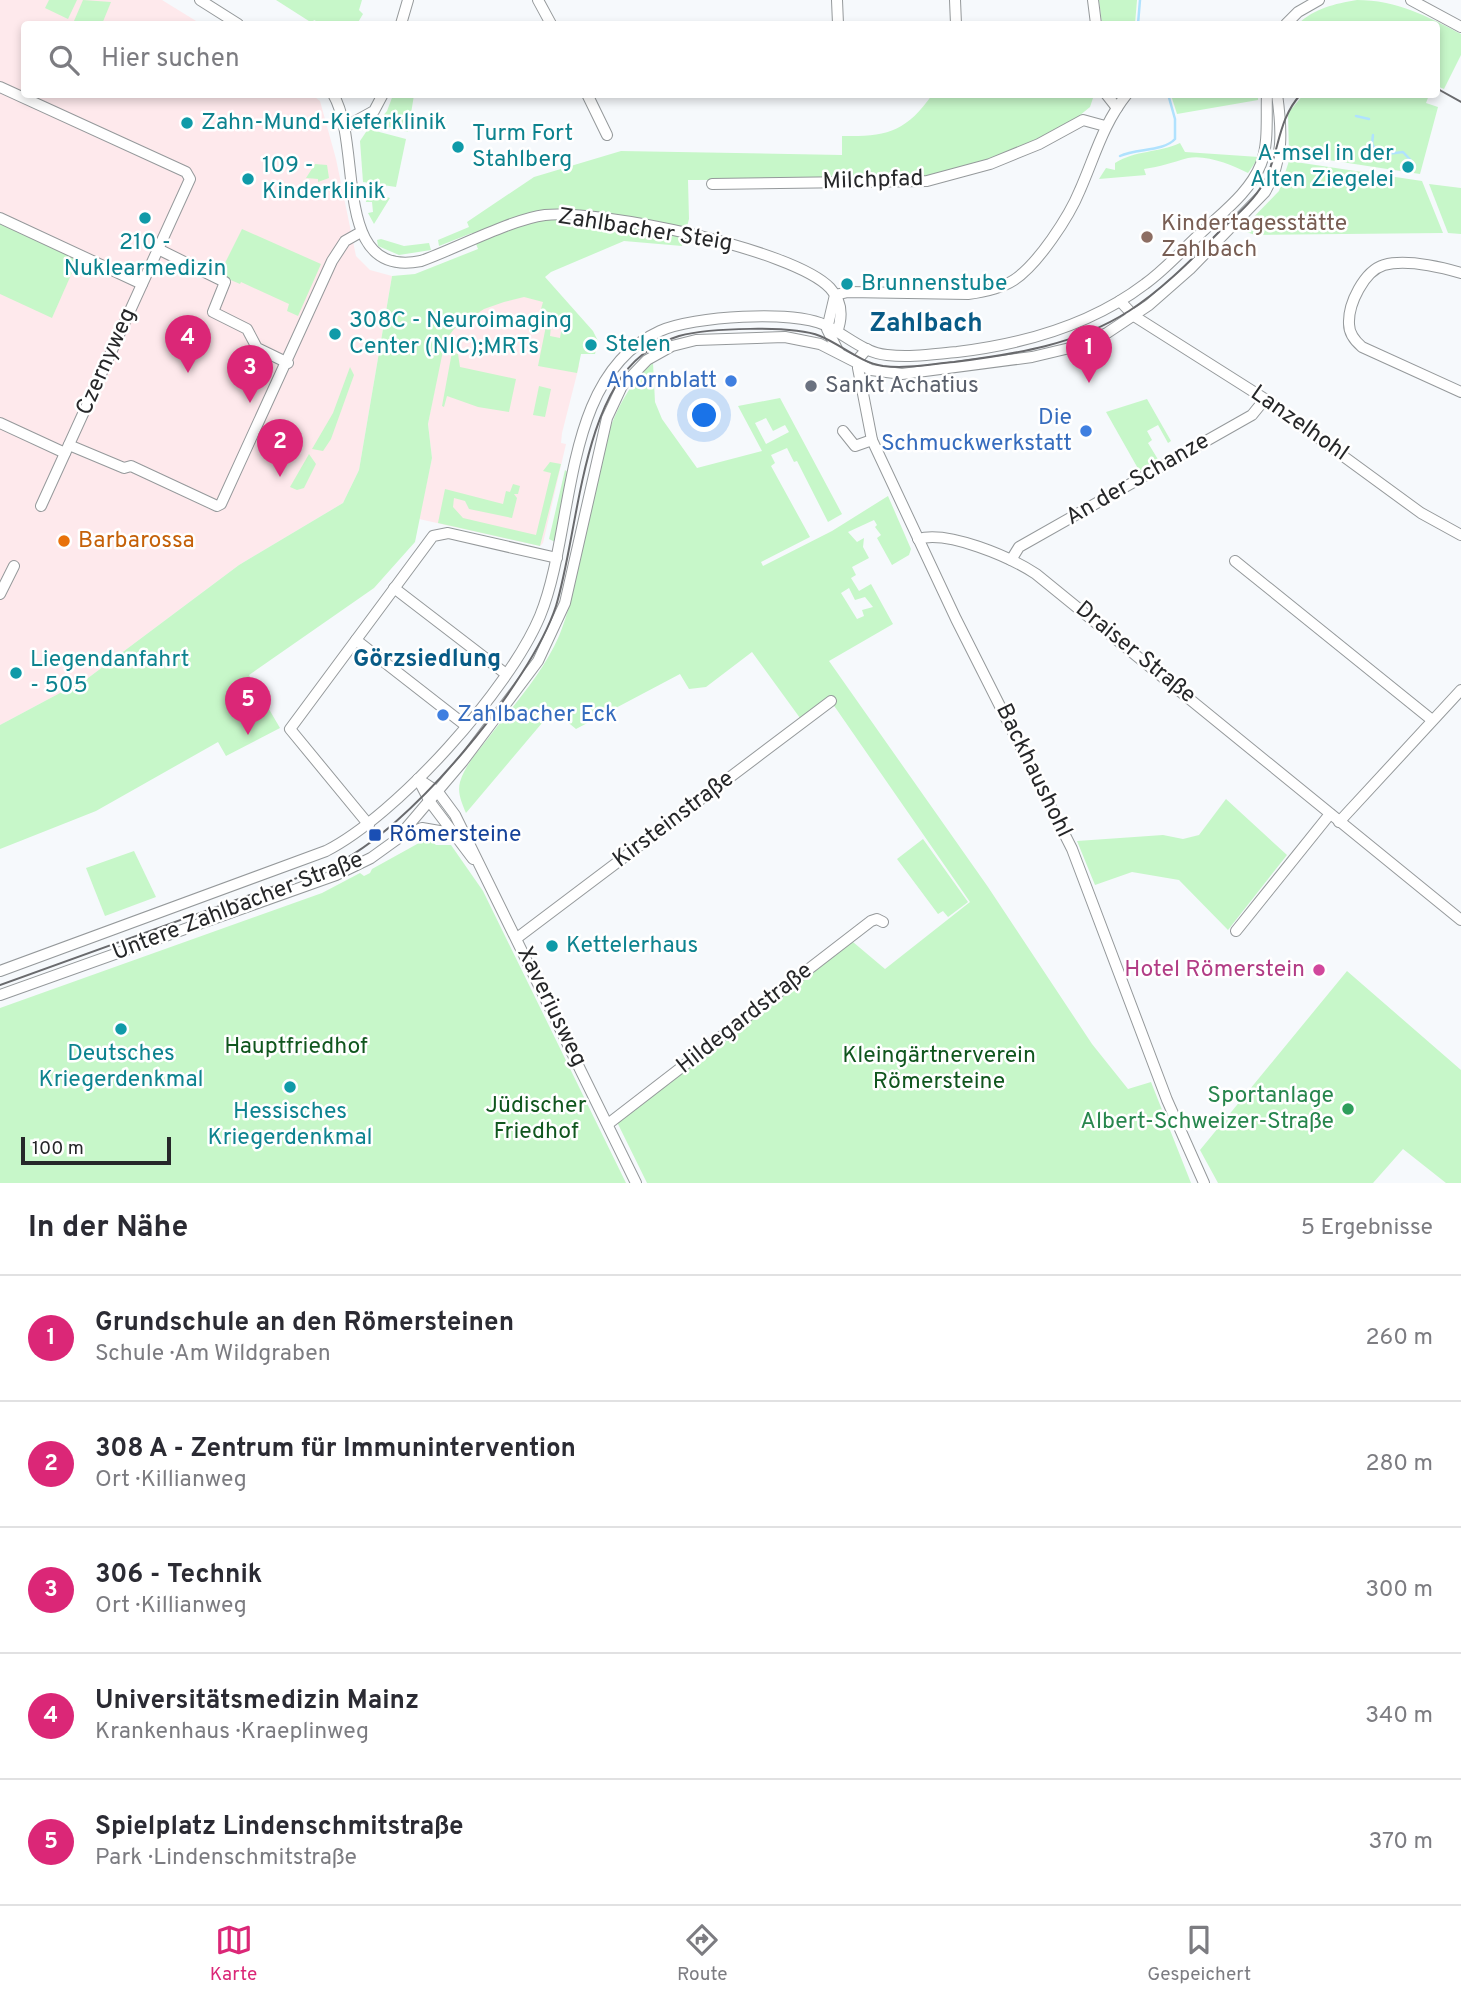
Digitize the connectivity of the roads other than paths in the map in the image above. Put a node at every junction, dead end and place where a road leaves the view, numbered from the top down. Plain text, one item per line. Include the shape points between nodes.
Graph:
1 (200, 0) edge
2 (408, 0) edge
3 (539, 0) edge
4 (837, 0) edge
5 (955, 0) edge
6 (1093, 0) edge
7 (1319, 0) edge
8 (1411, 0) edge
9 (233, 21) edge
10 (402, 21) edge
11 (550, 21) edge
12 (838, 21) edge
13 (956, 21) edge
14 (1096, 21) edge
15 (1289, 21) edge
16 (1461, 27) edge
17 (0, 87) edge
18 (21, 97) edge
19 (24, 98) edge
20 (334, 98) edge
21 (381, 98) edge
22 (588, 98) edge
23 (1110, 98) edge
24 (1124, 98) edge
25 (1272, 98) edge
26 (1273, 98) edge
27 (1117, 108) junction
28 (345, 127) junction
29 (1103, 130) junction
30 (607, 135) dead end
31 (712, 184) dead end
32 (0, 218) edge
33 (361, 232) junction
34 (158, 249) junction
35 (1461, 272) edge
36 (142, 284) junction
37 (835, 295) junction
38 (1120, 301) junction
39 (1134, 316) junction
40 (831, 331) junction
41 (803, 339) junction
42 (867, 349) junction
43 (839, 354) junction
44 (288, 363) junction
45 (858, 365) junction
46 (1461, 392) edge
47 (1265, 399) junction
48 (0, 423) edge
49 (843, 431) dead end
50 (872, 440) junction
51 (67, 449) junction
52 (41, 506) dead end
53 (1461, 534) edge
54 (918, 539) junction
55 (556, 558) junction
56 (1011, 560) junction
57 (1235, 561) dead end
58 (13, 566) dead end
59 (394, 587) junction
60 (0, 594) edge
61 (356, 640) junction
62 (506, 674) junction
63 (1461, 690) edge
64 (831, 701) dead end
65 (1432, 720) junction
66 (465, 725) junction
67 (418, 779) junction
68 (438, 792) junction
69 (430, 802) junction
70 (1330, 814) junction
71 (1339, 822) junction
72 (369, 825) junction
73 (452, 834) junction
74 (396, 840) junction
75 (482, 870) junction
76 (1461, 920) edge
77 (883, 922) dead end
78 (1236, 931) dead end
79 (517, 938) junction
80 (0, 971) edge
81 (0, 995) edge
82 (608, 1124) junction
83 (636, 1183) edge
84 (1203, 1183) edge

1 - 9 street
2 - 10 street
3 - 11 street
4 - 12 street
5 - 13 street
6 - 14 street
7 - 15 street
8 - 16 street
17 - 18 street, Czernyweg
19 - 34 street, Czernyweg via 186,172 190,179
20 - 28 street
21 - 28 street via 374,111
22 - 30 street
23 - 27 street
24 - 27 street
25 - 38 street, Untere Zahlbacher Straße via 1263,156 1250,184 1160,272
26 - 39 street, Untere Zahlbacher Straße via 1282,135 1280,157 1265,192 1190,269
27 - 29 street
28 - 33 street
29 - 31 street, Milchpfad via 1083,120 990,164 927,181
29 - 37 street via 1065,217 1030,266 1012,282 968,294
32 - 36 street
33 - 37 street, Zahlbacher Steig via 372,253 399,264 435,256 530,218 588,217 760,251 816,278
33 - 44 street via 338,250
34 - 36 street, Czernyweg
34 - 44 street via 225,282 213,312 247,329 257,348
35 - 46 street via 1383,265 1365,279 1349,322 1354,340 1362,347
36 - 51 street, Czernyweg
37 - 40 street
38 - 39 street, Lanzelhohl
38 - 42 street, Untere Zahlbacher Straße via 1015,344 904,356
39 - 45 street, Untere Zahlbacher Straße via 1084,344 1032,357 910,374 882,373
39 - 47 street, Lanzelhohl
40 - 41 street
40 - 42 street, Untere Zahlbacher Straße
40 - 43 street
40 - 55 street, Untere Zahlbacher Straße via 788,317 696,321 655,333 631,349 607,376 588,418
41 - 43 street, Untere Zahlbacher Straße
41 - 68 street, Untere Zahlbacher Straße via 683,343 653,356 630,376 607,418 570,584 552,635 514,697
42 - 45 street
43 - 45 street, Untere Zahlbacher Straße
44 - 51 street via 217,506 131,466 124,468
45 - 50 street, Backhaushohl
47 - 53 street, Lanzelhohl via 1421,513
47 - 56 street, An der Schanze via 1252,415 1019,547
48 - 51 street
49 - 50 street via 855,446
50 - 54 street, Backhaushohl
51 - 52 street, Czernyweg
54 - 56 street, Draiser Straße via 939,537
54 - 84 street, Backhaushohl via 1072,849
55 - 59 street via 448,533 433,536
55 - 62 street, Untere Zahlbacher Straße via 540,616
56 - 70 street, Draiser Straße via 1082,609
57 - 65 street
58 - 60 street
59 - 61 street
59 - 62 street
61 - 66 street
61 - 72 street via 290,729
62 - 66 street, Untere Zahlbacher Straße
63 - 65 street
64 - 79 street, Kirsteinstraße
65 - 71 street
66 - 67 street, Untere Zahlbacher Straße
67 - 68 street, Xaveriusweg
67 - 69 street, Xaveriusweg
67 - 72 street, Untere Zahlbacher Straße
68 - 69 street, Untere Zahlbacher Straße
68 - 75 street, Xaveriusweg via 452,809
69 - 73 street, Xaveriusweg
69 - 74 street, Untere Zahlbacher Straße
70 - 71 street, Draiser Straße
70 - 78 street
71 - 76 street, Draiser Straße
72 - 80 street, Untere Zahlbacher Straße via 304,860
73 - 74 street via 422,828
73 - 75 street, Xaveriusweg
74 - 81 street, Untere Zahlbacher Straße via 336,875
75 - 79 street, Xaveriusweg
77 - 82 street, Hildegardstraße via 871,920
79 - 82 street, Xaveriusweg
82 - 83 street, Xaveriusweg

